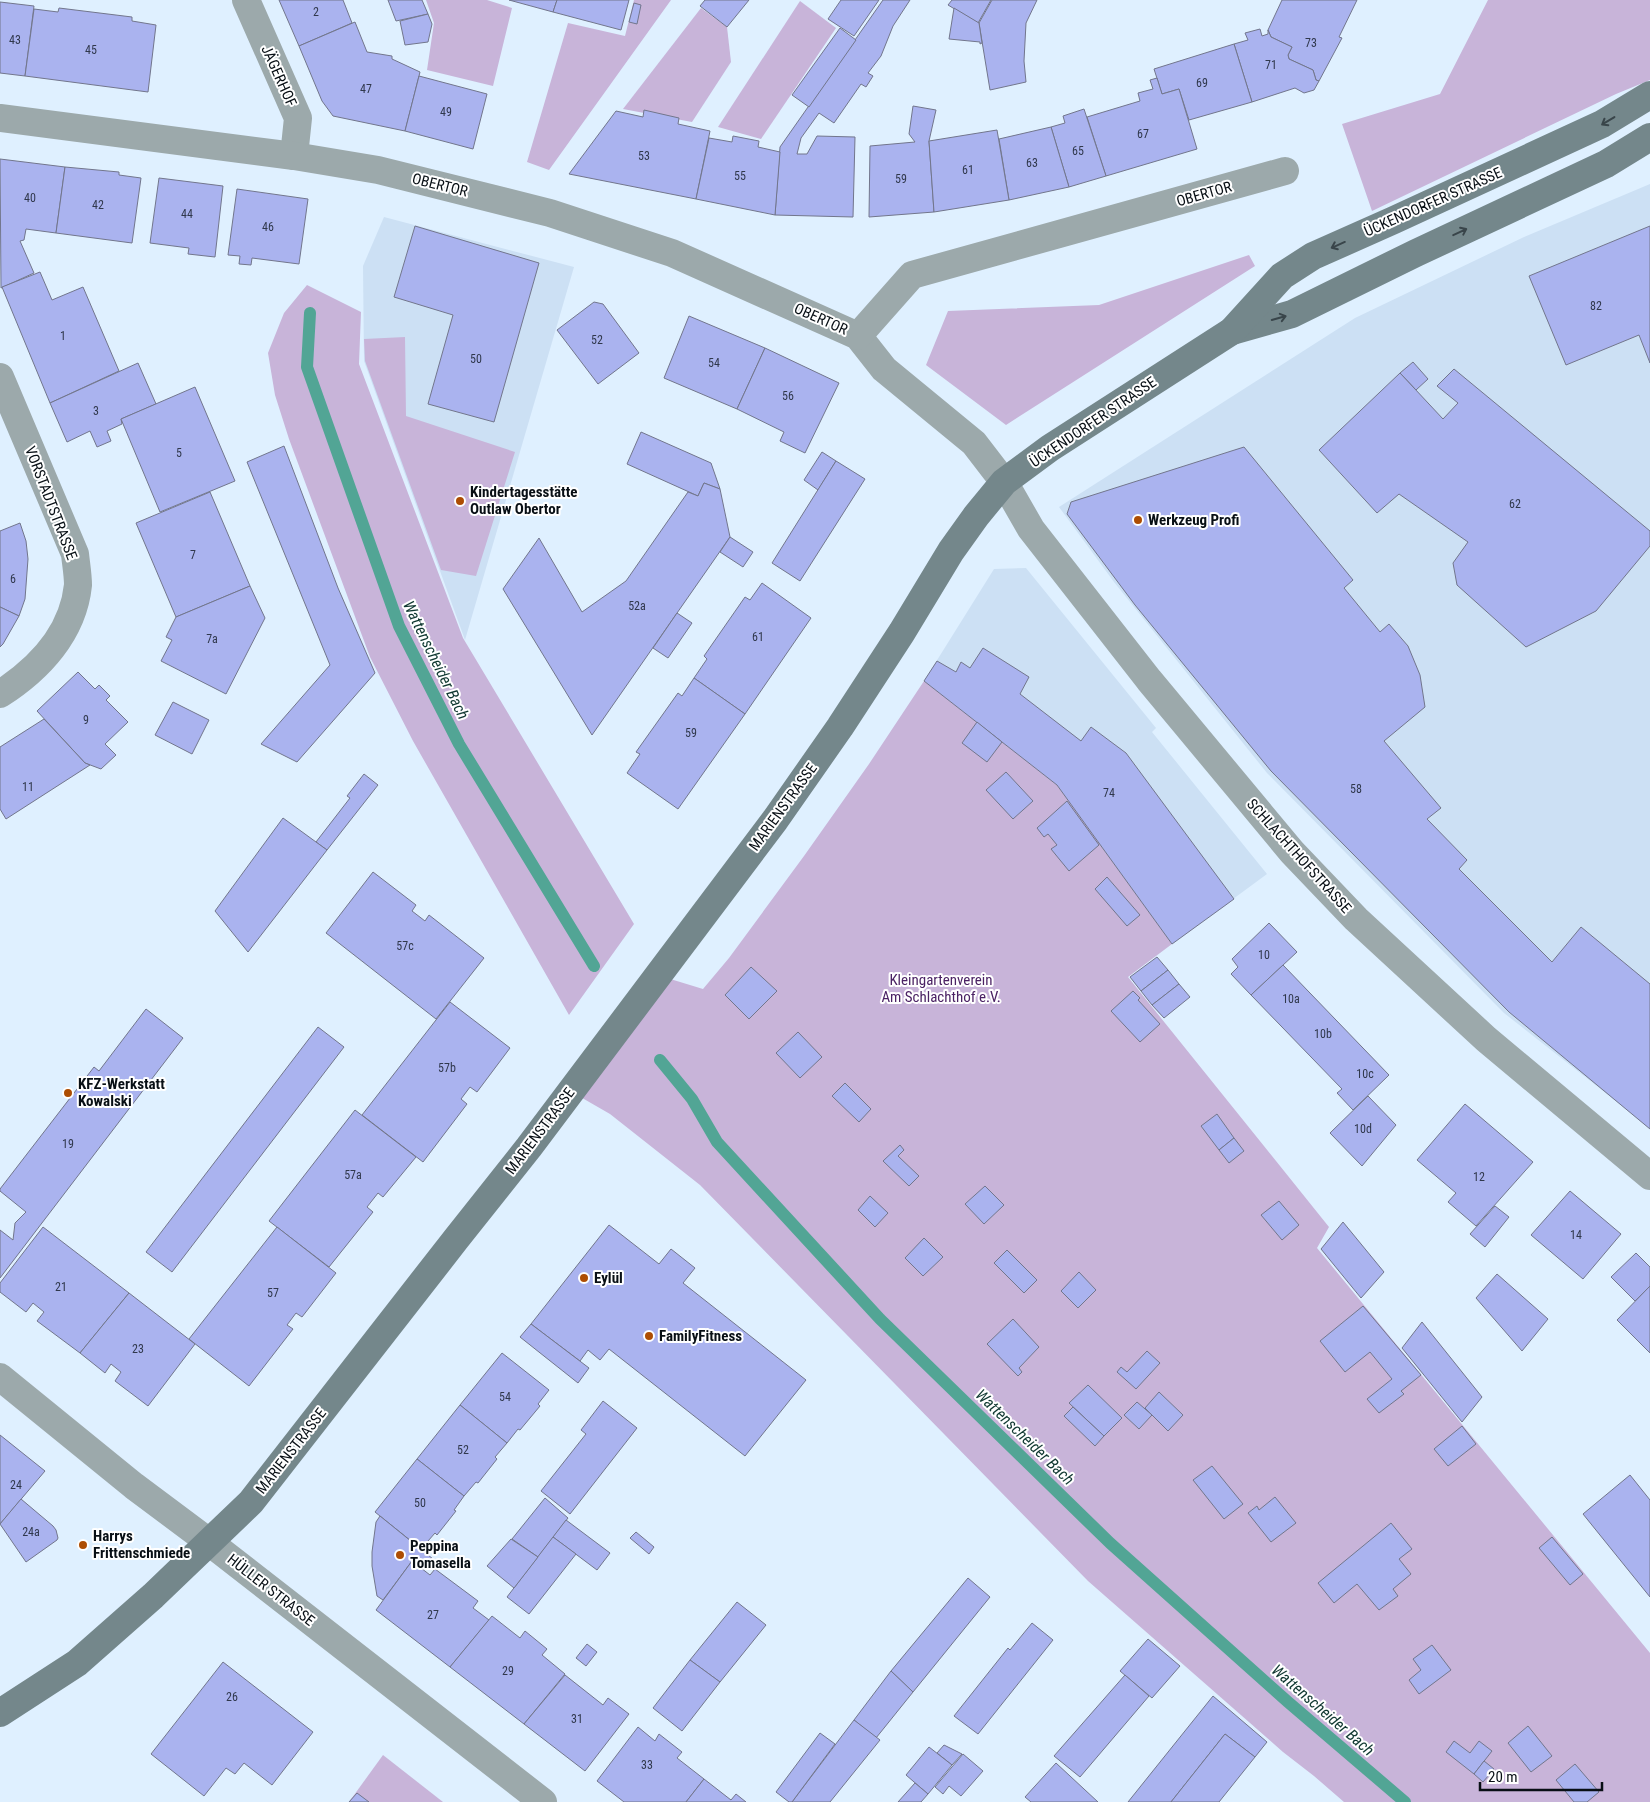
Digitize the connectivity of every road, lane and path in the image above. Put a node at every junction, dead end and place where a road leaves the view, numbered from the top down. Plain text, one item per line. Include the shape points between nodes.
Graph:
1 (246, 0) edge
2 (1650, 95) edge
3 (0, 118) edge
4 (1650, 137) edge
5 (294, 156) junction
6 (1285, 171) dead end
7 (1232, 331) junction
8 (858, 336) junction
9 (0, 377) edge
10 (1004, 482) junction
11 (0, 694) edge
12 (1650, 1176) edge
13 (0, 1377) edge
14 (209, 1542) junction
15 (0, 1713) edge
16 (543, 1802) edge

1 - 5 street, JÄGERHOF via 298,118
2 -> 7 main road, ÜCKENDORFER STRASSE via 1602,124 1313,256 1282,276
3 - 5 street, OBERTOR
7 -> 4 main road, ÜCKENDORFER STRASSE via 1292,314 1606,164
5 - 8 street, OBERTOR via 378,170 550,213 672,253
6 - 8 street, OBERTOR via 912,275
7 - 10 main road, ÜCKENDORFER STRASSE via 1050,448
8 - 10 street, OBERTOR via 884,370 974,443
9 - 11 street, VORSTADTSTRASSE via 75,554 78,584 66,627 42,662
10 - 12 street, SCHLACHTHOFSTRASSE via 1031,529 1149,680 1292,852 1356,919 1486,1039
10 - 14 main road, MARIENSTRASSE via 951,552 840,727 679,949 529,1148 251,1502
13 - 14 street, HÜLLER STRASSE via 134,1486
14 - 15 main road, MARIENSTRASSE via 76,1663
14 - 16 street, HÜLLER STRASSE

